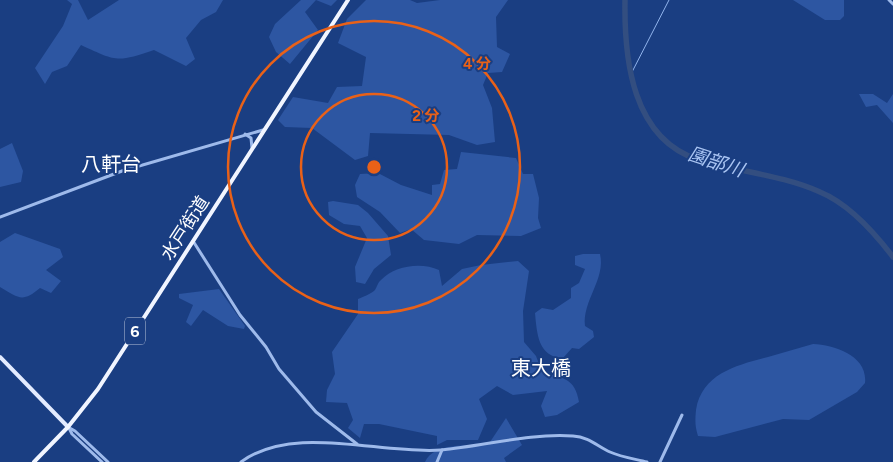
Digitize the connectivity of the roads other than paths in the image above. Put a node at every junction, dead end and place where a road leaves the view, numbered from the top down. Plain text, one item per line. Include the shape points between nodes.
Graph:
1 (348, 0) edge
2 (888, 0) edge
3 (893, 4) edge
4 (263, 130) junction
5 (245, 134) junction
6 (252, 148) junction
7 (0, 217) edge
8 (194, 241) junction
9 (0, 357) edge
10 (682, 415) dead end
11 (68, 427) junction
12 (358, 444) junction
13 (442, 450) junction
14 (34, 462) edge
15 (102, 462) edge
16 (108, 462) edge
17 (241, 462) edge
18 (437, 462) edge
19 (647, 462) edge
20 (660, 462) edge

1 - 4 highway, 水戸街道 / 6
2 - 3 street
4 - 5 street
4 - 6 highway, 水戸街道 / 6
5 - 6 street via 251,138
5 - 7 street via 122,171
6 - 8 highway, 水戸街道 / 6
8 - 11 highway, 水戸街道 / 6 via 98,389
8 - 12 street via 240,315 279,369 316,412
9 - 11 main road
10 - 20 street
11 - 14 highway, 水戸街道 / 6
11 - 15 street
11 - 16 street
12 - 13 street
12 - 17 street via 310,443 272,447 257,451
13 - 18 street
13 - 19 street via 534,437 571,436 587,438 611,452

